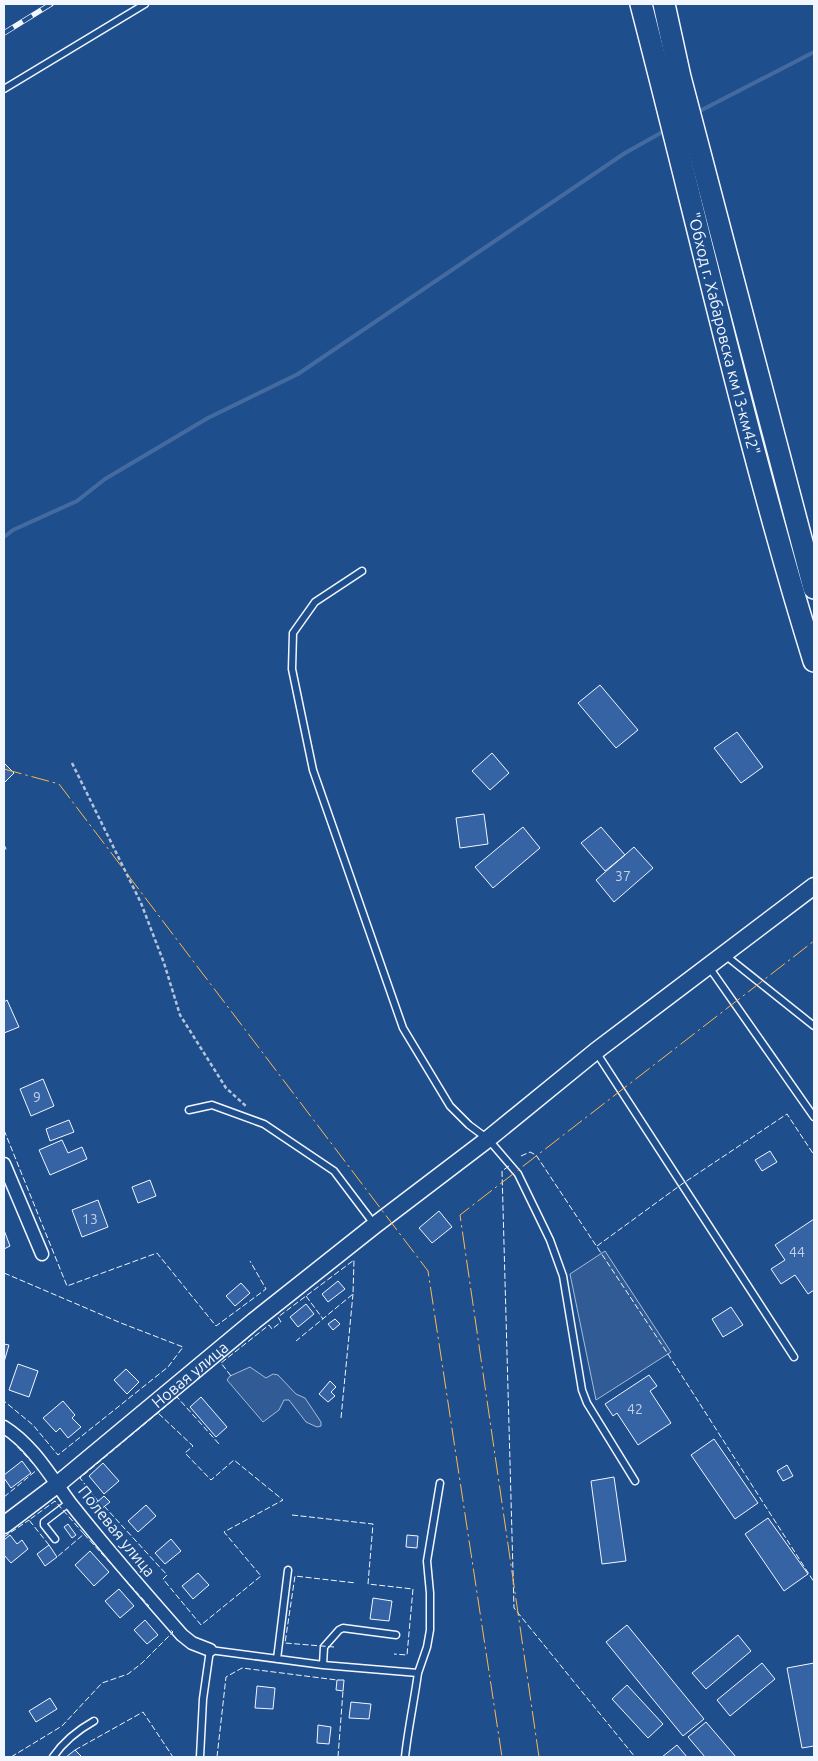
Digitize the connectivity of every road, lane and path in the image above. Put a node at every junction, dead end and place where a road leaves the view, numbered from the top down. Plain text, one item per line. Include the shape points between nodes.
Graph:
1 (145, 4) edge
2 (641, 4) edge
3 (664, 4) edge
4 (671, 81) junction
5 (4, 89) edge
6 (697, 182) junction
7 (362, 571) dead end
8 (814, 588) edge
9 (814, 661) edge
10 (72, 763) dead end
11 (814, 886) edge
12 (724, 954) junction
13 (708, 966) junction
14 (814, 1026) edge
15 (596, 1051) junction
16 (189, 1110) dead end
17 (814, 1117) edge
18 (264, 1124) junction
19 (488, 1139) junction
20 (4, 1164) edge
21 (375, 1225) junction
22 (42, 1254) dead end
23 (794, 1357) dead end
24 (4, 1427) edge
25 (635, 1481) dead end
26 (440, 1483) dead end
27 (58, 1484) junction
28 (70, 1502) junction
29 (4, 1524) edge
30 (55, 1539) dead end
31 (288, 1570) dead end
32 (396, 1635) dead end
33 (210, 1650) junction
34 (277, 1659) junction
35 (323, 1665) junction
36 (418, 1674) junction
37 (94, 1721) dead end
38 (53, 1757) edge
39 (200, 1757) edge
40 (405, 1757) edge

1 - 5 lane
2 - 4 highway, "Обход г. Хабаровска км13-км42"
3 - 4 highway, "Обход г. Хабаровска км13-км42"
4 - 6 highway, "Обход г. Хабаровска км13-км42"
6 - 8 highway, "Обход г. Хабаровска км13-км42"
6 - 9 highway, "Обход г. Хабаровска км13-км42" via 733,369
7 - 19 lane via 315,602 293,633 292,669 312,770 404,1028 450,1106
10 - 18 path via 141,903 180,1015 226,1088
11 - 12 main road, Новая улица
12 - 13 main road, Новая улица
12 - 14 lane
13 - 15 main road, Новая улица
13 - 17 lane
15 - 19 main road, Новая улица
15 - 23 lane
16 - 18 lane via 212,1105
18 - 21 lane via 334,1171
19 - 21 main road, Новая улица
19 - 25 lane via 518,1174 550,1240 563,1276 582,1390
20 - 22 street
21 - 27 main road, Новая улица
24 - 27 street, Полевая улица via 24,1443
26 - 36 lane via 427,1561 430,1630 428,1647
27 - 28 street, Полевая улица
27 - 29 main road, Новая улица
28 - 30 lane via 44,1522
28 - 33 street, Полевая улица via 182,1634 192,1643
31 - 34 lane
32 - 35 lane via 342,1628 324,1647
33 - 34 lane
33 - 39 lane
34 - 35 lane
35 - 36 lane
36 - 40 lane
37 - 38 lane via 75,1732

